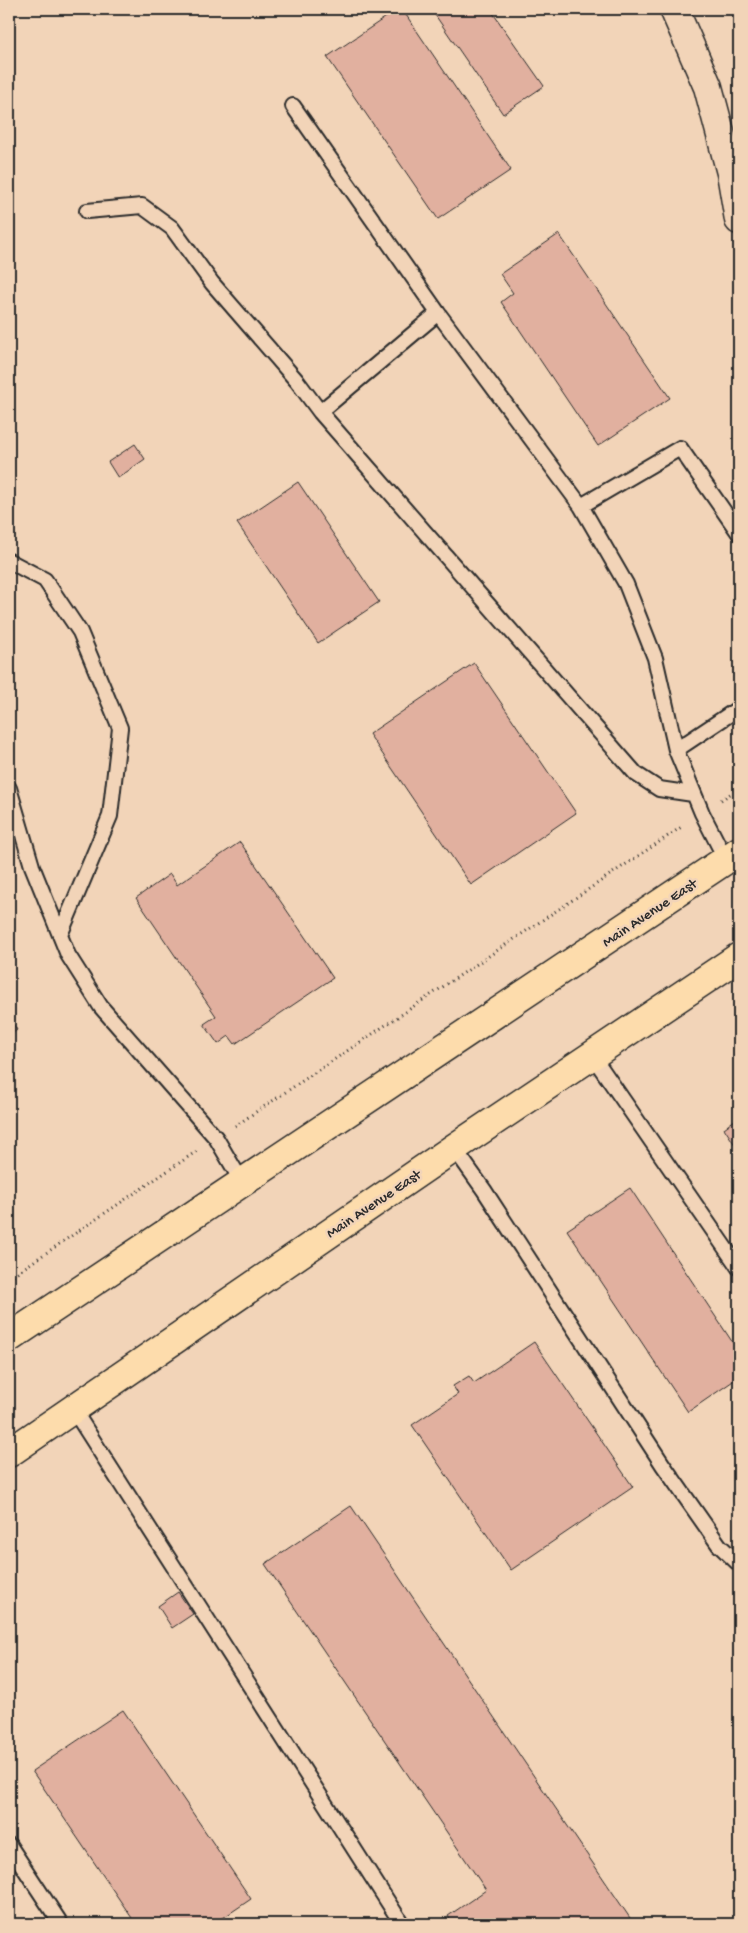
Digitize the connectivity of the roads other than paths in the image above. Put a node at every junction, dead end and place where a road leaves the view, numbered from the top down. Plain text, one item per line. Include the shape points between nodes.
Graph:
1 (674, 9) edge
2 (293, 106) dead end
3 (87, 211) dead end
4 (739, 220) edge
5 (438, 313) junction
6 (320, 412) junction
7 (581, 506) junction
8 (739, 534) edge
9 (9, 561) edge
10 (739, 708) edge
11 (676, 750) junction
12 (9, 788) edge
13 (694, 794) junction
14 (733, 856) edge
15 (60, 935) junction
16 (739, 957) edge
17 (592, 1055) junction
18 (454, 1148) junction
19 (242, 1182) junction
20 (739, 1268) edge
21 (11, 1331) edge
22 (72, 1409) junction
23 (9, 1453) edge
24 (739, 1564) edge
25 (9, 1845) edge
26 (61, 1924) edge
27 (402, 1924) edge

1 - 4 street via 708,88 731,173
2 - 5 lane
3 - 6 lane via 142,206 172,228 212,283
5 - 6 lane
5 - 7 lane
6 - 13 lane via 636,774 659,789
7 - 8 lane via 680,448
7 - 11 lane via 626,584 655,658
9 - 15 lane via 45,580 80,632 120,728 110,816
10 - 11 lane
11 - 13 lane
12 - 15 lane via 32,866
13 - 14 lane via 702,813
14 - 19 main road, Main Avenue East
15 - 19 lane via 68,955 101,1007 216,1138
16 - 17 main road, Main Avenue East
17 - 18 main road, Main Avenue East
17 - 20 lane
18 - 22 main road, Main Avenue East
18 - 24 lane via 663,1465 719,1545
19 - 21 main road, Main Avenue East
22 - 23 main road, Main Avenue East
22 - 27 lane
25 - 26 lane

